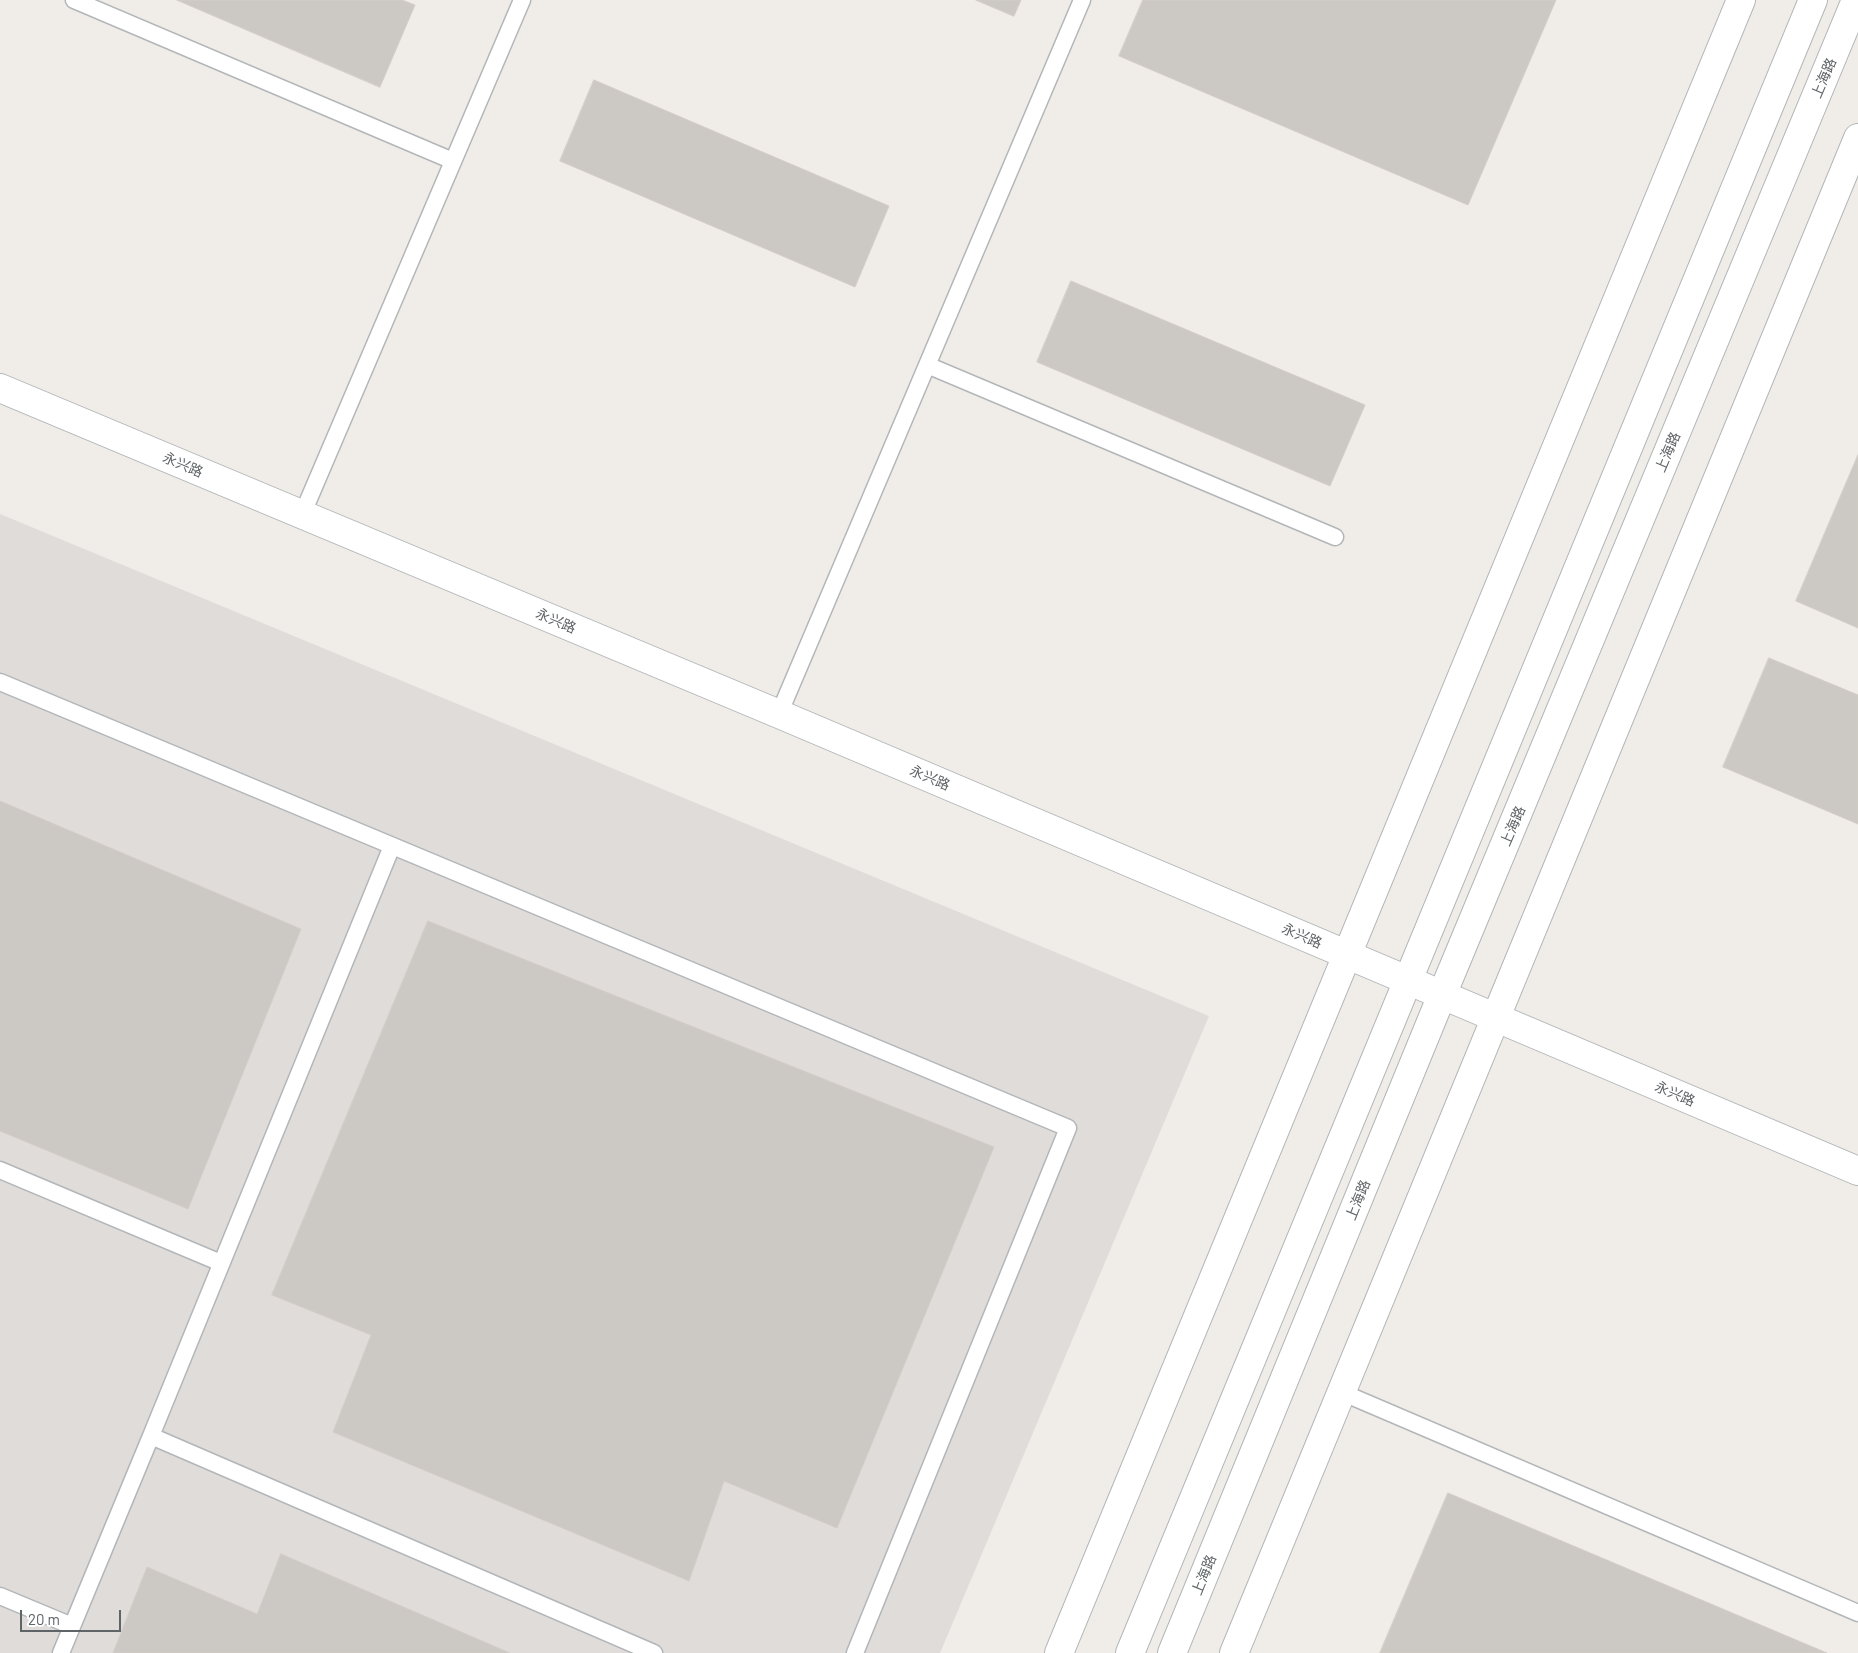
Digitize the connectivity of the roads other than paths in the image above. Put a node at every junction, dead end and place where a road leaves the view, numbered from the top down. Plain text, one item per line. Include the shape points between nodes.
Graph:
1 (74, 0) edge
2 (522, 0) edge
3 (1082, 0) edge
4 (1741, 0) edge
5 (1813, 0) edge
6 (1856, 0) edge
7 (1858, 138) edge
8 (453, 161) junction
9 (1852, 168) edge
10 (927, 365) junction
11 (0, 388) edge
12 (302, 515) junction
13 (1335, 537) dead end
14 (0, 682) edge
15 (779, 714) junction
16 (392, 846) junction
17 (1346, 955) junction
18 (1407, 981) junction
19 (1442, 996) junction
20 (1495, 1018) junction
21 (1857, 1168) edge
22 (0, 1170) edge
23 (221, 1263) junction
24 (1341, 1392) junction
25 (151, 1436) junction
26 (0, 1596) edge
27 (1858, 1613) edge
28 (72, 1626) junction
29 (61, 1653) edge
30 (654, 1653) edge
31 (856, 1653) edge
32 (1059, 1653) edge
33 (1130, 1653) edge
34 (1172, 1653) edge
35 (1234, 1653) edge

1 - 8 lane
2 - 8 lane
3 - 10 lane
4 - 17 street
5 - 18 street
6 - 19 street, 上海路
7 - 9 street
8 - 12 lane
9 - 20 street
10 - 13 lane
10 - 15 lane
11 - 12 street, 永兴路
12 - 15 street, 永兴路
14 - 16 lane
15 - 17 street, 永兴路
16 - 23 lane
16 - 31 lane via 1068,1128
17 - 18 street, 永兴路
17 - 32 street
18 - 19 street, 永兴路
18 - 33 street
19 - 20 street, 永兴路
19 - 34 street, 上海路
20 - 21 street, 永兴路
20 - 24 street
22 - 23 lane
23 - 25 lane
24 - 27 lane
24 - 35 street
25 - 28 lane
25 - 30 lane
26 - 28 lane
28 - 29 lane

